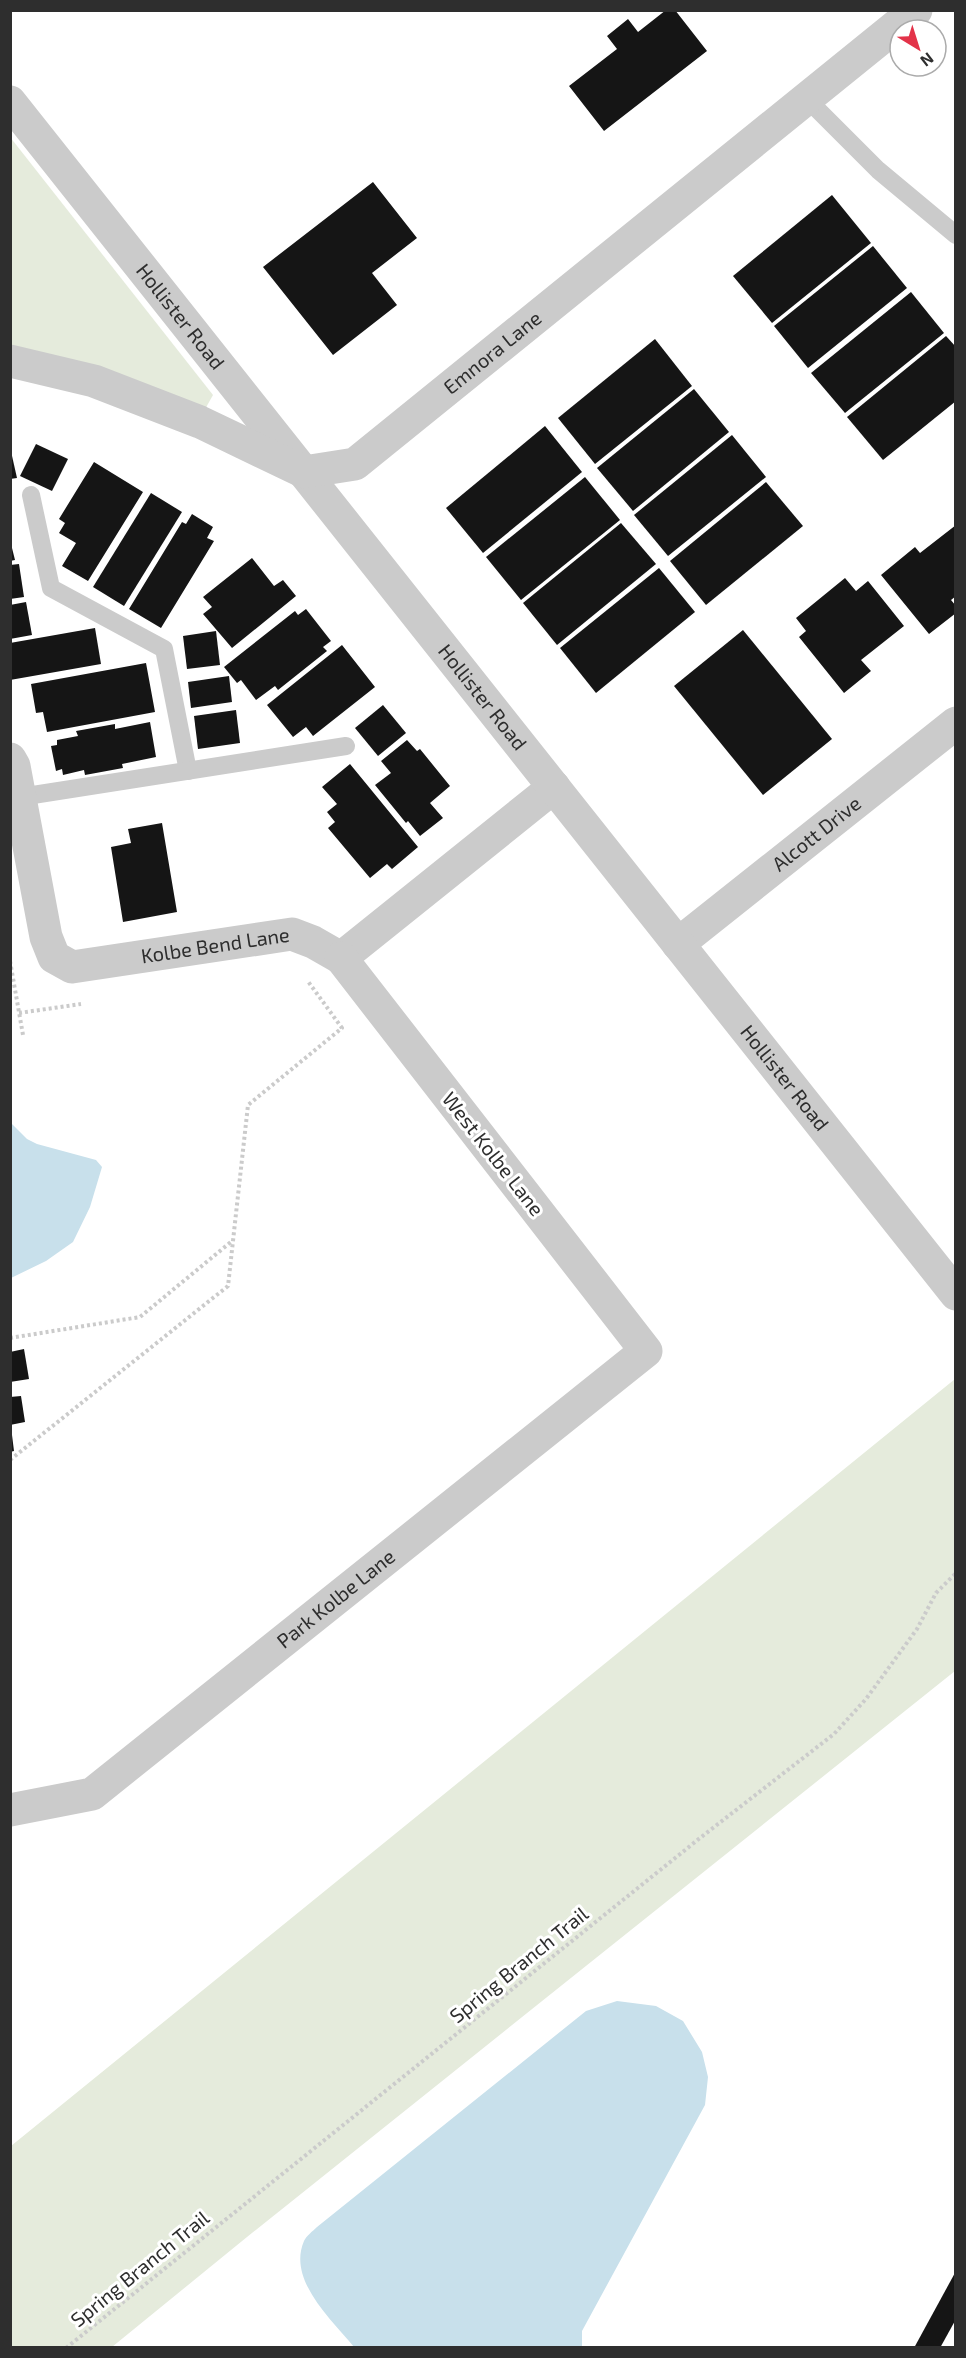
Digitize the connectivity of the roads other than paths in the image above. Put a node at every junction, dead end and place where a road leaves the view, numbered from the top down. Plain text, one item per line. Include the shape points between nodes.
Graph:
1 (916, 10) edge
2 (807, 99) junction
3 (10, 102) edge
4 (956, 235) edge
5 (10, 361) edge
6 (304, 472) junction
7 (31, 495) dead end
8 (956, 723) edge
9 (346, 746) dead end
10 (10, 759) edge
11 (188, 771) junction
12 (554, 787) junction
13 (20, 797) junction
14 (678, 944) junction
15 (341, 958) junction
16 (956, 1294) edge
17 (646, 1351) joint
18 (10, 1810) edge

1 - 2 street, Emnora Lane
2 - 4 lane via 878,170
2 - 6 street, Emnora Lane via 355,464
3 - 6 street, Hollister Road
5 - 6 street via 94,381 200,422
6 - 12 street, Hollister Road
7 - 11 lane via 51,588 164,649
8 - 14 street, Alcott Drive
9 - 11 lane
10 - 13 street, Kolbe Bend Lane
11 - 13 lane
12 - 14 street, Hollister Road
12 - 15 street
13 - 15 street, Kolbe Bend Lane via 46,937 54,957 72,967 292,934
14 - 16 street, Hollister Road
15 - 17 street, West Kolbe Lane
17 - 18 street, Park Kolbe Lane via 92,1794

